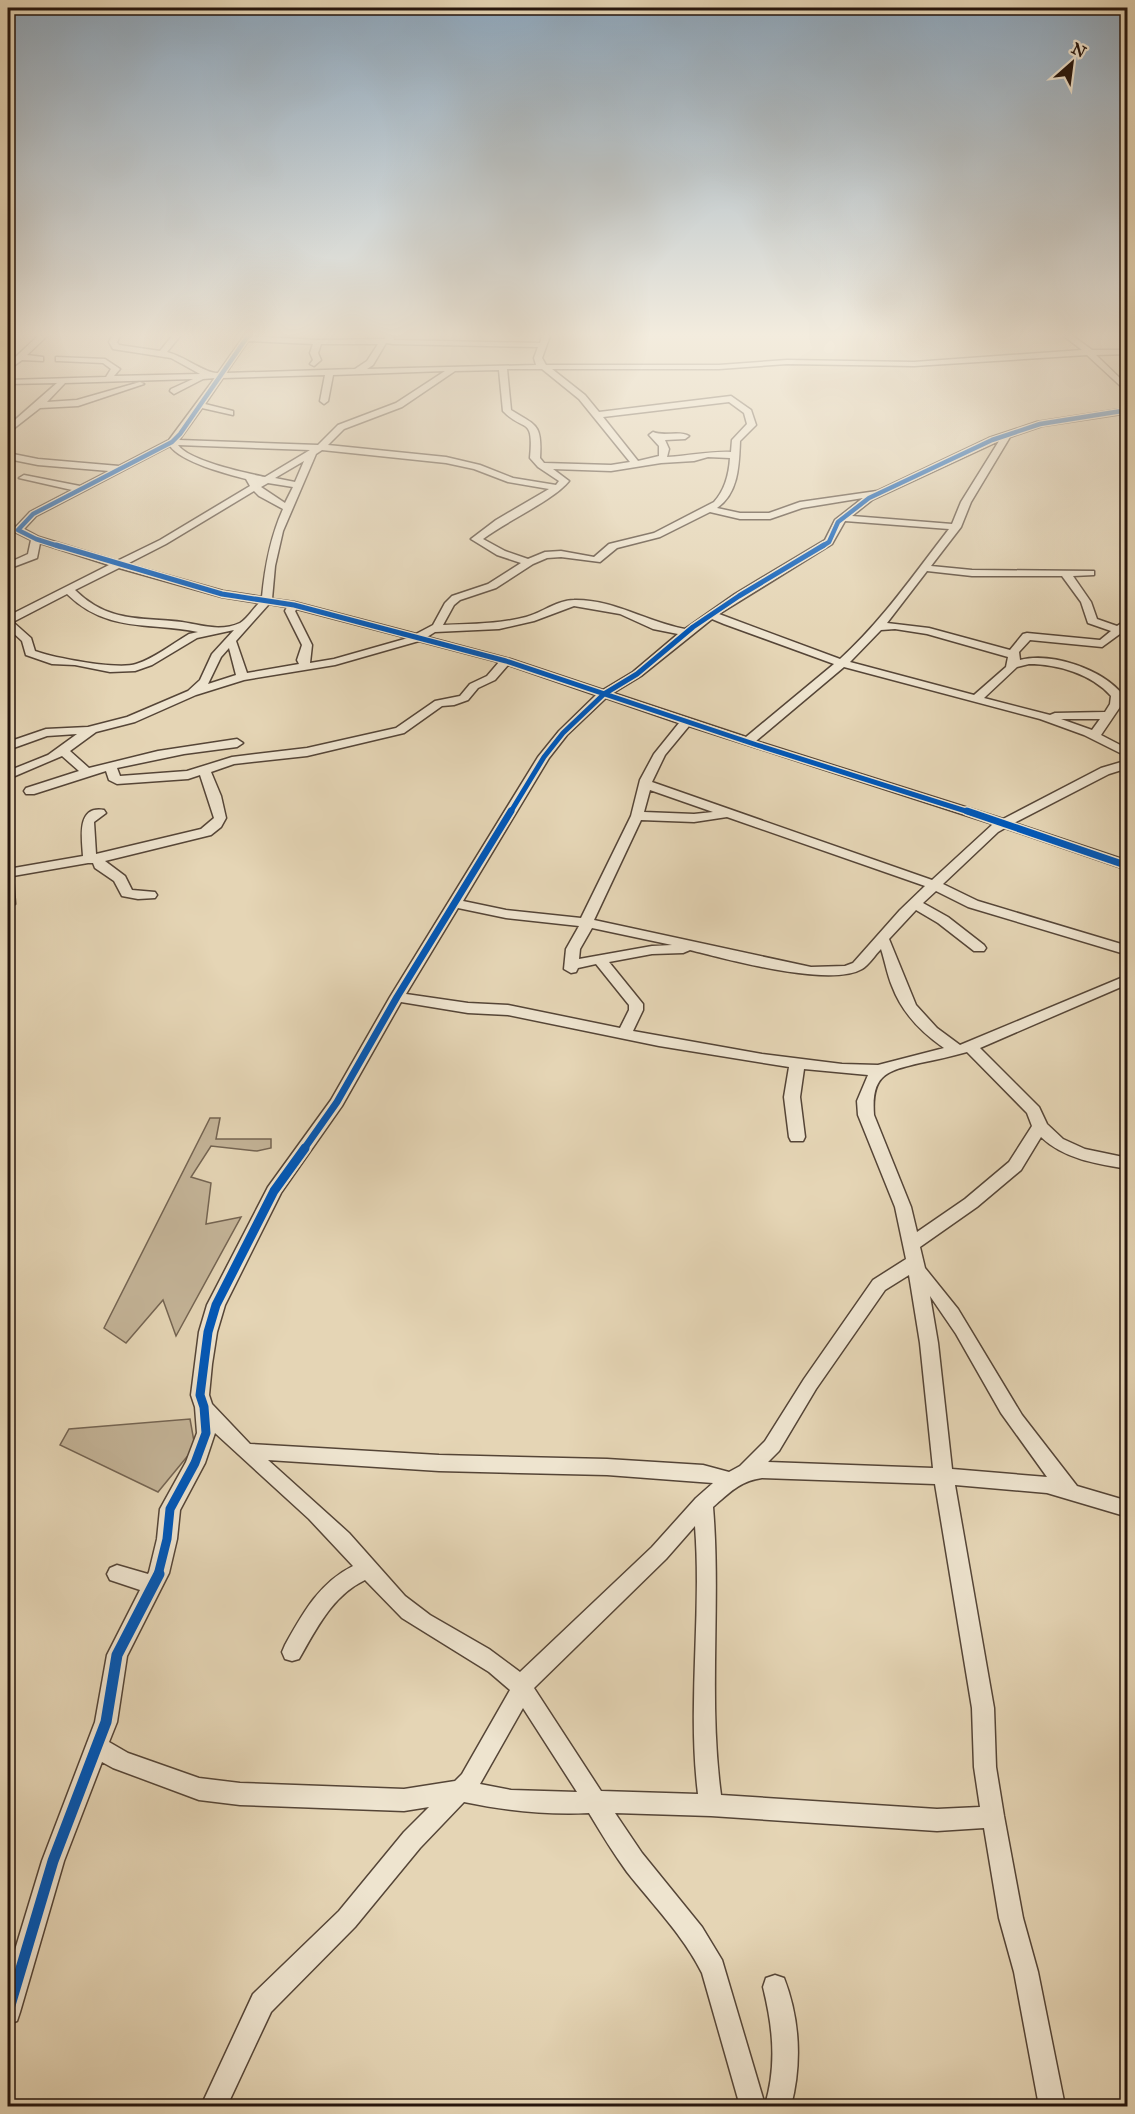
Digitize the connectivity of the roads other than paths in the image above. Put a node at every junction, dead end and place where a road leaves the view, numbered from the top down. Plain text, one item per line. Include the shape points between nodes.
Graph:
1 (179, 435) edge
2 (333, 435) edge
3 (534, 435) edge
4 (613, 435) edge
5 (742, 435) edge
6 (1009, 435) edge
7 (685, 436) dead end
8 (1005, 436) junction
9 (172, 442) junction
10 (321, 447) junction
11 (312, 453) junction
12 (735, 455) junction
13 (8, 456) edge
14 (661, 460) junction
15 (636, 464) junction
16 (541, 465) junction
17 (121, 469) junction
18 (245, 476) junction
19 (24, 478) dead end
20 (267, 480) junction
21 (297, 485) junction
22 (255, 487) junction
23 (558, 488) junction
24 (82, 489) junction
25 (877, 493) junction
26 (816, 503) junction
27 (286, 508) junction
28 (711, 508) junction
29 (33, 514) junction
30 (842, 519) junction
31 (8, 522) edge
32 (956, 526) junction
33 (36, 539) junction
34 (529, 562) junction
35 (117, 565) junction
36 (8, 566) edge
37 (924, 568) junction
38 (1090, 573) dead end
39 (1066, 574) junction
40 (69, 590) junction
41 (267, 600) junction
42 (294, 605) junction
43 (713, 615) junction
44 (8, 622) edge
45 (1128, 622) edge
46 (243, 626) junction
47 (878, 627) junction
48 (434, 629) junction
49 (1118, 630) junction
50 (218, 631) junction
51 (686, 632) junction
52 (420, 638) junction
53 (230, 640) junction
54 (1013, 660) junction
55 (506, 661) junction
56 (841, 662) junction
57 (306, 668) junction
58 (242, 678) junction
59 (192, 693) junction
60 (604, 694) junction
61 (976, 699) junction
62 (1122, 699) edge
63 (1042, 716) junction
64 (1109, 716) junction
65 (686, 722) junction
66 (92, 729) junction
67 (1094, 736) junction
68 (747, 742) junction
69 (237, 743) dead end
70 (8, 746) edge
71 (64, 752) junction
72 (1128, 754) edge
73 (1128, 764) edge
74 (111, 766) junction
75 (205, 771) junction
76 (86, 772) junction
77 (8, 775) edge
78 (645, 784) junction
79 (30, 791) dead end
80 (100, 813) dead end
81 (727, 813) junction
82 (638, 816) junction
83 (1003, 824) junction
84 (93, 859) junction
85 (1128, 866) edge
86 (8, 873) edge
87 (8, 878) edge
88 (934, 885) junction
89 (150, 894) dead end
90 (454, 903) junction
91 (8, 904) edge
92 (914, 904) junction
93 (587, 923) junction
94 (882, 939) junction
95 (979, 948) dead end
96 (704, 950) junction
97 (1128, 951) edge
98 (601, 961) junction
99 (1128, 979) edge
100 (397, 997) junction
101 (625, 1033) junction
102 (964, 1048) junction
103 (797, 1064) junction
104 (882, 1070) junction
105 (1040, 1126) junction
106 (797, 1137) dead end
107 (1128, 1164) edge
108 (914, 1258) junction
109 (204, 1407) junction
110 (248, 1451) junction
111 (738, 1476) junction
112 (944, 1476) junction
113 (1072, 1493) junction
114 (703, 1504) junction
115 (1128, 1509) edge
116 (366, 1570) junction
117 (117, 1574) dead end
118 (154, 1585) junction
119 (292, 1652) dead end
120 (522, 1688) junction
121 (97, 1747) junction
122 (460, 1791) junction
123 (596, 1802) junction
124 (711, 1805) junction
125 (993, 1816) junction
126 (775, 1987) dead end
127 (8, 2012) edge
128 (210, 2104) edge
129 (753, 2106) edge
130 (778, 2106) edge
131 (1052, 2106) edge

1 - 9 street
2 - 10 street
3 - 16 street via 535,458
4 - 15 street
5 - 12 street via 736,440
6 - 8 street
7 - 14 street via 656,437 665,447
8 - 25 street
8 - 32 street
9 - 10 street
9 - 17 street
9 - 18 street via 181,453
10 - 11 street
10 - 23 street via 447,460 511,480
11 - 20 street
11 - 21 street
12 - 14 street
12 - 28 street via 731,482 725,495
13 - 17 street
14 - 15 street
15 - 16 street via 596,468
16 - 23 street via 563,478
17 - 24 street
18 - 20 street
18 - 22 street
19 - 24 street
20 - 21 street
20 - 22 street
21 - 27 street
22 - 27 street
22 - 35 street
23 - 34 street via 476,539
24 - 29 street
25 - 26 street
25 - 30 street
26 - 28 street via 759,517 732,515
26 - 30 street
27 - 41 street via 274,544
28 - 34 street via 657,536 613,546 596,560 556,554
29 - 31 street
29 - 33 street via 17,528
30 - 32 street
30 - 43 street via 829,542
32 - 37 street
33 - 35 street
33 - 36 street via 33,556
34 - 48 street via 492,586 453,600
35 - 40 street
35 - 41 street via 222,594
37 - 39 street via 955,573
37 - 47 street
38 - 39 street
39 - 49 street via 1086,602 1092,621
40 - 44 street
40 - 50 street via 87,607 114,620
41 - 42 street
41 - 46 street
42 - 52 street
42 - 57 street via 290,611 307,645 303,660
43 - 51 street
43 - 56 street
44 - 50 street via 27,640 33,655 110,669 142,666 186,639
45 - 49 street
46 - 50 street
46 - 53 street
47 - 54 street via 903,625
47 - 56 street
48 - 51 street via 499,626 530,620 573,603 623,611 657,627
48 - 52 street
49 - 54 street via 1102,644 1029,636
51 - 60 street via 637,674
52 - 55 street
52 - 57 street
53 - 58 street via 236,649
53 - 59 street via 216,656 205,681
54 - 61 street
54 - 62 street via 1065,667 1108,685
55 - 60 street
55 - 75 street via 464,699 439,702 400,731 307,752 232,761
56 - 61 street
56 - 68 street
57 - 58 street
58 - 59 street
59 - 66 street via 131,720
60 - 65 street
60 - 90 street via 543,757
61 - 63 street
62 - 64 street
63 - 64 street
63 - 67 street
64 - 67 street
65 - 68 street
65 - 78 street via 660,754
66 - 70 street via 46,733
66 - 71 street
67 - 72 street
68 - 83 street
69 - 74 street via 170,751
71 - 76 street
71 - 77 street
73 - 83 street via 1105,771
74 - 75 street via 117,780 169,778
74 - 76 street
75 - 84 street via 220,818 211,829
76 - 79 street
78 - 81 street
78 - 82 street
80 - 84 street via 88,822
81 - 82 street via 694,818
81 - 88 street
82 - 93 street
83 - 85 street
83 - 88 street via 987,834
84 - 86 street
84 - 89 street via 120,879 127,892
87 - 91 street
88 - 92 street
88 - 97 street via 973,904
90 - 93 street
90 - 100 street
92 - 94 street
92 - 95 street via 943,920
93 - 96 street
93 - 98 street via 573,949 571,967
94 - 96 street via 858,966 834,971 811,971
94 - 102 street via 893,958 899,987 910,1008 944,1041
96 - 98 street via 652,950
98 - 101 street via 636,1004
99 - 102 street
100 - 101 street via 508,1010
100 - 109 street via 337,1102 274,1191 216,1305 208,1332 200,1395
101 - 103 street
102 - 104 street
102 - 105 street via 1034,1111
103 - 104 street
103 - 106 street via 792,1097
104 - 108 street via 869,1087 866,1115 903,1207
105 - 107 street via 1064,1147
105 - 108 street via 1015,1166
108 - 111 street via 896,1276 879,1285 772,1446
108 - 112 street via 929,1342
108 - 113 street via 1001,1398
109 - 110 street via 222,1430
109 - 118 street via 206,1433 170,1509 163,1562
110 - 111 street
110 - 116 street via 332,1528
111 - 112 street via 808,1470
111 - 114 street
112 - 113 street via 1047,1485
112 - 125 street via 983,1708 985,1767
113 - 115 street
114 - 120 street via 659,1553 528,1677
114 - 124 street via 703,1722
116 - 119 street via 343,1581 325,1597
116 - 120 street via 410,1613 467,1646
117 - 118 street
118 - 121 street via 117,1655 106,1722
120 - 122 street via 471,1780
120 - 123 street
121 - 122 street via 121,1761 199,1789 240,1794 391,1800
121 - 127 street via 53,1861
122 - 123 street via 511,1801
122 - 128 street via 412,1840 308,1961 262,2003
123 - 124 street
123 - 129 street via 633,1860 705,1953
124 - 125 street via 937,1820
125 - 131 street
126 - 130 street via 786,2049

